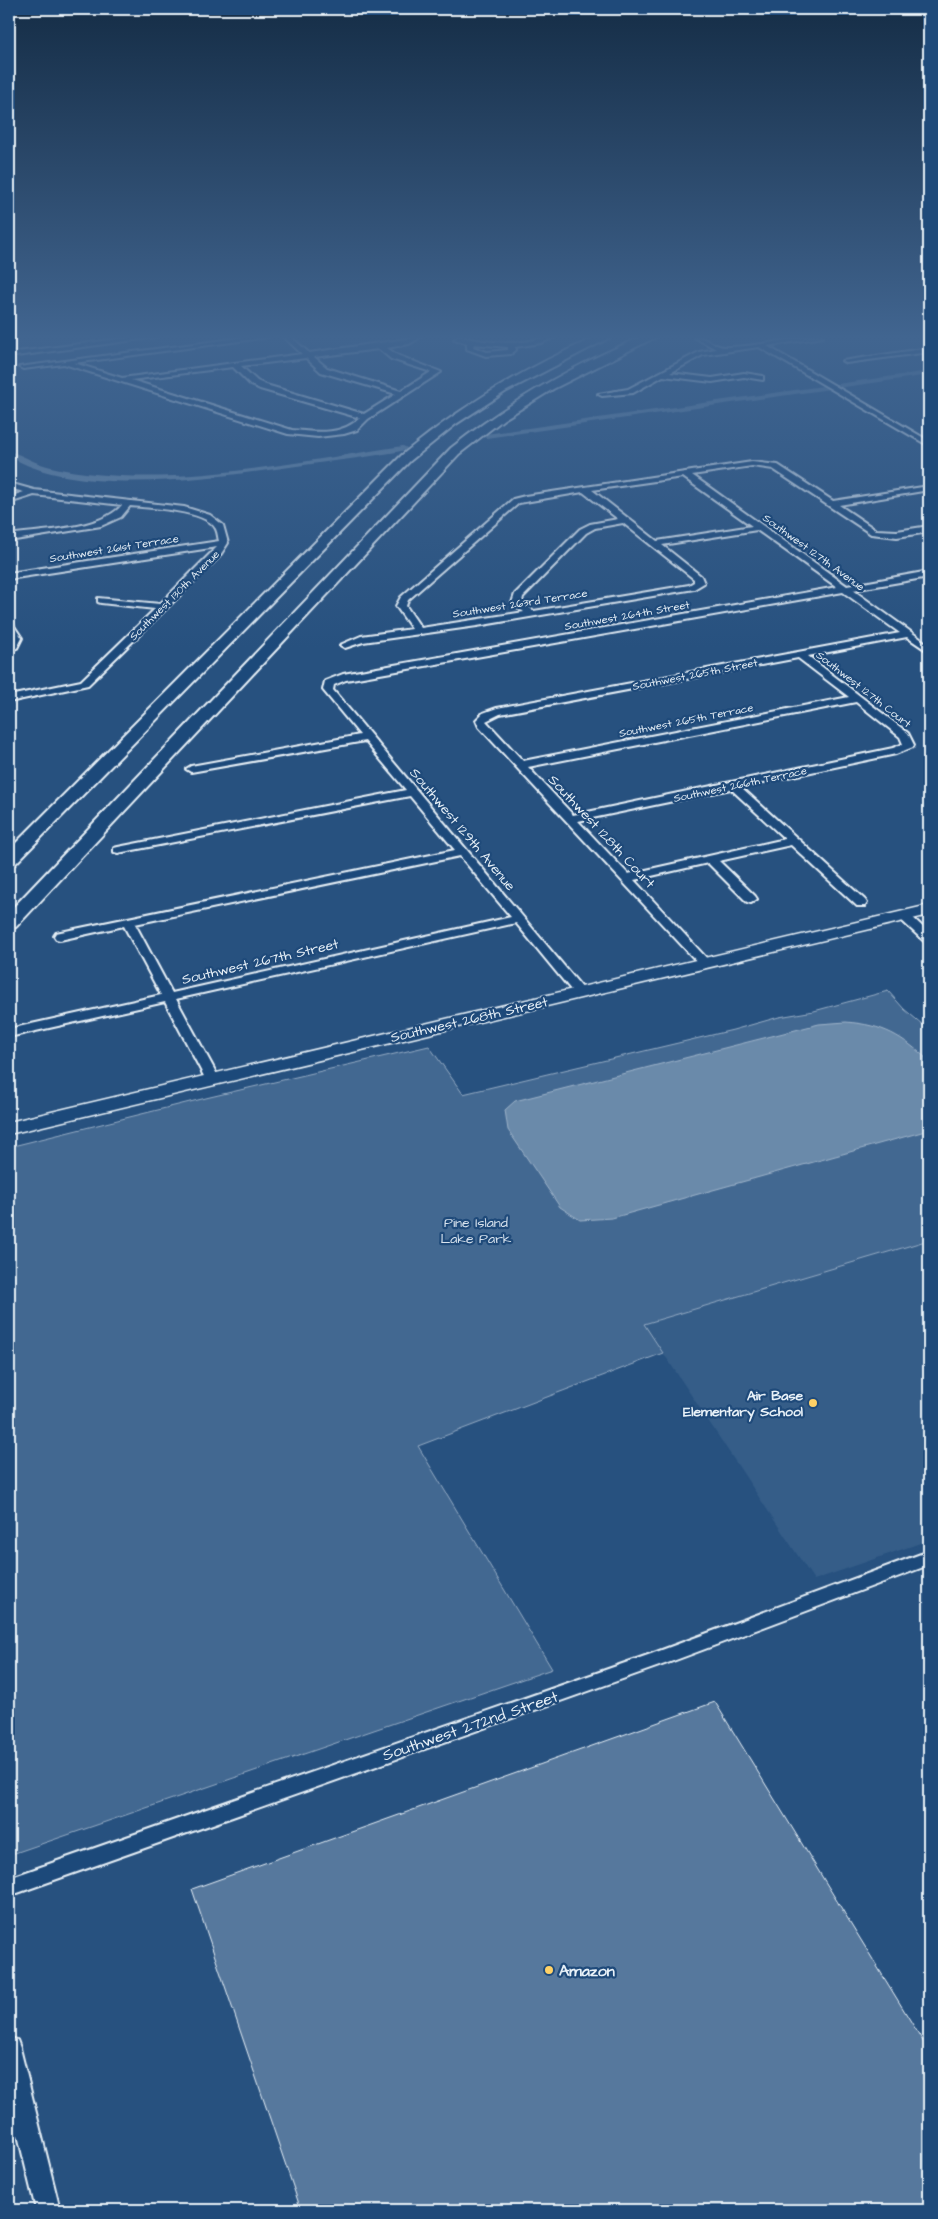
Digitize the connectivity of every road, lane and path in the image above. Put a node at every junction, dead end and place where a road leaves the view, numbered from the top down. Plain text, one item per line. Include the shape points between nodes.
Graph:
1 (427, 441) edge
2 (467, 441) edge
3 (685, 474) junction
4 (9, 485) edge
5 (929, 488) edge
6 (585, 489) junction
7 (33, 492) junction
8 (9, 500) edge
9 (128, 503) junction
10 (832, 504) junction
11 (625, 520) junction
12 (760, 527) junction
13 (929, 529) edge
14 (9, 538) edge
15 (224, 543) junction
16 (656, 544) junction
17 (929, 574) edge
18 (9, 576) edge
19 (846, 589) junction
20 (102, 600) dead end
21 (164, 607) junction
22 (531, 614) junction
23 (9, 625) edge
24 (418, 631) junction
25 (909, 634) junction
26 (345, 645) dead end
27 (11, 647) edge
28 (929, 649) edge
29 (800, 654) junction
30 (329, 683) joint
31 (9, 699) edge
32 (857, 699) junction
33 (483, 717) joint
34 (367, 736) junction
35 (909, 745) joint
36 (520, 765) junction
37 (191, 769) dead end
38 (733, 785) junction
39 (413, 792) junction
40 (570, 819) junction
41 (793, 841) junction
42 (118, 850) dead end
43 (463, 852) junction
44 (710, 859) junction
45 (9, 860) edge
46 (625, 878) junction
47 (751, 899) dead end
48 (861, 903) dead end
49 (929, 910) edge
50 (904, 916) junction
51 (519, 919) junction
52 (128, 922) junction
53 (9, 923) edge
54 (60, 936) dead end
55 (929, 939) edge
56 (705, 963) junction
57 (580, 993) junction
58 (168, 997) junction
59 (9, 1033) edge
60 (213, 1080) junction
61 (9, 1128) edge
62 (929, 1558) edge
63 (9, 1887) edge
64 (9, 2048) edge
65 (18, 2124) edge
66 (48, 2210) edge

1 - 45 highway
2 - 53 highway
3 - 6 street
3 - 10 street via 766,464 775,466
3 - 12 street, Southwest 127th Avenue
4 - 7 street, Southwest 130th Avenue
5 - 10 street
6 - 11 street
6 - 24 street via 516,501 404,599 401,606
7 - 8 street
7 - 9 street, Southwest 130th Avenue
9 - 14 street via 118,515 103,522
9 - 15 street, Southwest 130th Avenue via 181,509 207,517 220,527
10 - 13 street via 874,532 885,534
11 - 16 street
11 - 22 street via 583,531 518,596 517,603
12 - 16 street
12 - 19 street, Southwest 127th Avenue
15 - 18 street, Southwest 261st Terrace
15 - 21 street, Southwest 130th Avenue
16 - 22 street, Southwest 263rd Terrace via 698,578 699,583
17 - 19 street, Southwest 264th Street
19 - 25 street, Southwest 127th Avenue
19 - 30 street, Southwest 264th Street via 344,677
20 - 21 street
21 - 31 street, Southwest 130th Avenue via 84,682
22 - 24 street, Southwest 263rd Terrace
23 - 27 street via 17,638
24 - 26 street, Southwest 263rd Terrace via 362,639
25 - 28 street, Southwest 127th Avenue
25 - 29 street, Southwest 265th Street
29 - 32 street, Southwest 127th Court
29 - 33 street, Southwest 265th Street via 497,711
30 - 34 street, Southwest 129th Avenue via 328,690
32 - 35 street, Southwest 127th Court via 904,735
32 - 36 street, Southwest 265th Terrace
33 - 36 street, Southwest 128th Court via 483,725
34 - 37 street
34 - 39 street, Southwest 129th Avenue
35 - 38 street, Southwest 266th Terrace via 896,751
36 - 40 street, Southwest 128th Court
38 - 40 street, Southwest 266th Terrace
38 - 41 street
39 - 42 street
39 - 43 street, Southwest 129th Avenue
40 - 46 street, Southwest 128th Court
41 - 44 street
41 - 48 street
43 - 51 street, Southwest 129th Avenue
43 - 52 street
44 - 46 street
44 - 47 street
46 - 56 street, Southwest 128th Court
49 - 50 main road, Southwest 268th Street
50 - 55 street
50 - 56 main road, Southwest 268th Street
51 - 57 street, Southwest 129th Avenue
51 - 58 street, Southwest 267th Street
52 - 54 street
52 - 58 street
56 - 57 main road, Southwest 268th Street
57 - 60 main road, Southwest 268th Street
58 - 59 street, Southwest 267th Street
58 - 60 street
60 - 61 main road, Southwest 268th Street
62 - 63 street, Southwest 272nd Street via 658,1660
64 - 65 street
65 - 66 street

